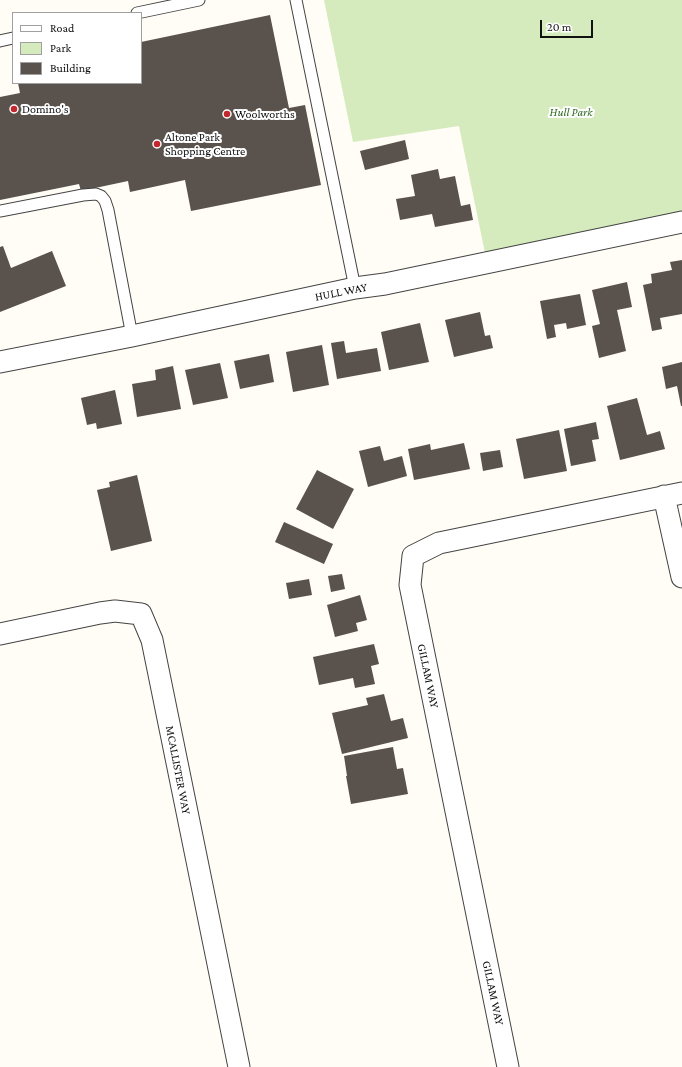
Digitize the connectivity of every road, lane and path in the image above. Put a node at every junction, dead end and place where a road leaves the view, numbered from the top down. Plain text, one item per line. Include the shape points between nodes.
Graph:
1 (199, 0) edge
2 (296, 0) edge
3 (141, 12) edge
4 (12, 38) edge
5 (0, 41) edge
6 (0, 211) edge
7 (682, 222) edge
8 (355, 288) junction
9 (132, 336) junction
10 (0, 362) edge
11 (673, 494) edge
12 (682, 577) edge
13 (0, 634) edge
14 (239, 1067) edge
15 (508, 1067) edge

1 - 3 lane
2 - 8 lane
4 - 5 lane
6 - 9 lane via 83,195 101,196 108,210
7 - 8 street, HULL WAY via 385,284
8 - 9 street, HULL WAY
9 - 10 street, HULL WAY
11 - 12 street
11 - 15 street, GILLAM WAY via 439,543 413,556 410,585
13 - 14 street, MCALLISTER WAY via 100,613 115,611 141,614 152,640

